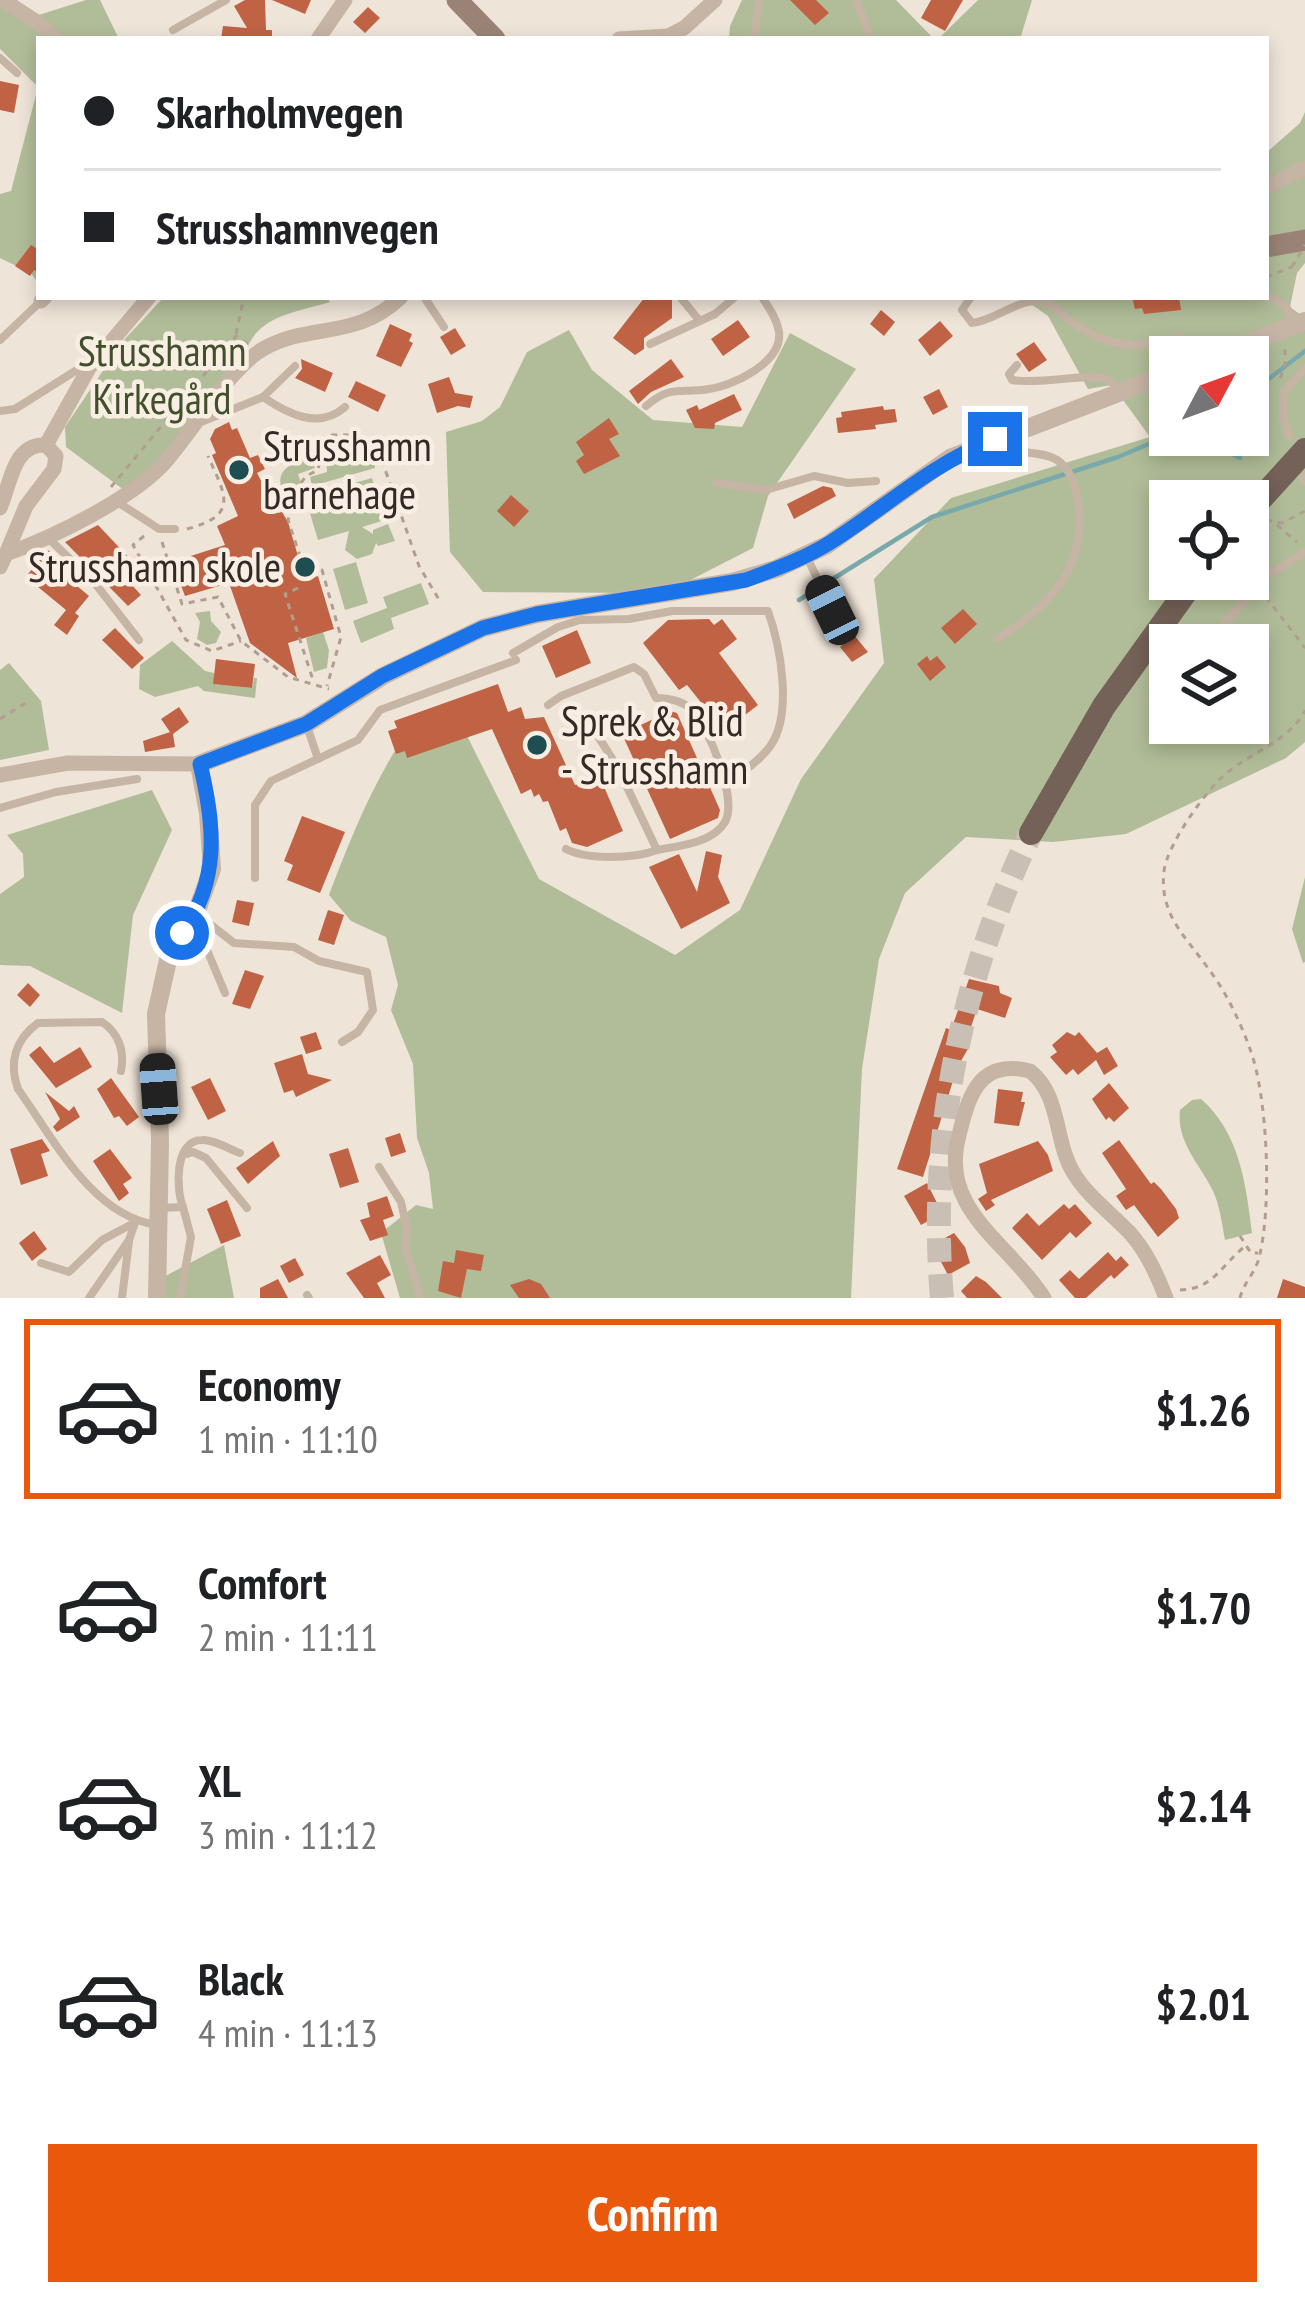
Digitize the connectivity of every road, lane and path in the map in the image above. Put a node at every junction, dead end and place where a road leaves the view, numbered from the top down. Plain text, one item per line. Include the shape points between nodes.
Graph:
1 (3, 0) edge
2 (226, 0) edge
3 (345, 0) edge
4 (457, 0) edge
5 (715, 0) edge
6 (759, 0) edge
7 (856, 0) edge
8 (173, 30) dead end
9 (52, 36) edge
10 (320, 36) edge
11 (492, 36) edge
12 (668, 36) edge
13 (754, 36) edge
14 (870, 36) edge
15 (0, 58) edge
16 (17, 73) dead end
17 (1305, 168) edge
18 (1269, 186) edge
19 (1294, 249) edge
20 (1269, 274) edge
21 (1272, 298) dead end
22 (42, 300) edge
23 (146, 300) edge
24 (243, 300) edge
25 (397, 300) edge
26 (426, 300) edge
27 (682, 300) edge
28 (732, 300) edge
29 (764, 300) edge
30 (969, 300) edge
31 (699, 320) junction
32 (1300, 322) edge
33 (444, 327) dead end
34 (236, 336) junction
35 (1265, 336) edge
36 (0, 340) edge
37 (650, 344) dead end
38 (1149, 346) edge
39 (259, 351) junction
40 (1017, 365) dead end
41 (295, 366) dead end
42 (89, 368) junction
43 (1305, 368) edge
44 (1149, 382) edge
45 (1120, 392) junction
46 (263, 397) junction
47 (646, 406) dead end
48 (345, 407) dead end
49 (0, 411) edge
50 (197, 424) junction
51 (995, 439) junction
52 (1297, 443) edge
53 (404, 444) dead end
54 (46, 445) junction
55 (208, 456) dead end
56 (382, 460) junction
57 (876, 481) dead end
58 (716, 482) dead end
59 (301, 483) dead end
60 (1269, 493) edge
61 (287, 495) dead end
62 (115, 500) junction
63 (0, 508) edge
64 (1305, 511) edge
65 (1269, 521) edge
66 (1275, 524) junction
67 (157, 528) junction
68 (175, 530) joint
69 (47, 537) junction
70 (1305, 551) edge
71 (808, 560) junction
72 (3, 561) edge
73 (1269, 575) edge
74 (298, 588) dead end
75 (1180, 600) edge
76 (1245, 600) edge
77 (1268, 600) edge
78 (441, 603) dead end
79 (832, 610) dead end
80 (1224, 624) dead end
81 (998, 639) dead end
82 (139, 640) dead end
83 (241, 641) junction
84 (1305, 647) edge
85 (314, 682) junction
86 (326, 688) junction
87 (336, 693) dead end
88 (27, 703) dead end
89 (548, 705) dead end
90 (1305, 710) edge
91 (0, 719) edge
92 (306, 724) junction
93 (591, 725) dead end
94 (318, 759) junction
95 (96, 763) junction
96 (200, 764) junction
97 (0, 775) edge
98 (137, 779) dead end
99 (727, 785) junction
100 (97, 787) junction
101 (0, 808) edge
102 (1031, 832) tunnel mouth
103 (566, 849) dead end
104 (657, 850) junction
105 (255, 878) dead end
106 (202, 916) junction
107 (225, 993) dead end
108 (342, 1042) dead end
109 (121, 1071) dead end
110 (240, 1153) dead end
111 (185, 1155) junction
112 (379, 1167) dead end
113 (183, 1207) junction
114 (247, 1208) dead end
115 (158, 1216) junction
116 (135, 1222) junction
117 (1240, 1236) dead end
118 (129, 1240) junction
119 (1244, 1247) junction
120 (1260, 1252) junction
121 (41, 1263) dead end
122 (1169, 1294) edge
123 (89, 1298) edge
124 (122, 1298) edge
125 (157, 1298) edge
126 (180, 1298) edge
127 (421, 1298) edge
128 (1044, 1298) edge
129 (1240, 1298) edge

1 - 9 street
2 - 8 lane
3 - 10 street
4 - 11 main road
5 - 12 street
6 - 13 lane
7 - 14 lane
15 - 16 lane
17 - 18 street
19 - 20 path
21 - 32 lane
22 - 36 lane
23 - 42 street
24 - 34 path
25 - 39 street via 351,328
26 - 33 lane
27 - 31 lane
28 - 31 lane
29 - 47 lane via 779,329 771,356 738,380 673,389
30 - 38 lane via 962,310 972,322 1036,301 1098,339
31 - 37 lane
32 - 35 street
34 - 39 path
34 - 62 path via 110,484
39 - 50 street
40 - 45 lane via 1012,380 1098,376
41 - 46 lane
42 - 49 lane
42 - 54 street
43 - 52 lane via 1283,393 1283,417
44 - 45 street
45 - 51 street
46 - 48 lane via 306,418
46 - 50 lane
50 - 62 street via 148,479
51 - 71 street via 931,469
51 - 81 lane via 1007,450 1061,462 1077,490 1083,528 1067,573 1026,621
52 - 60 main road
53 - 56 path
54 - 63 street via 20,456
54 - 72 street via 56,456 54,469 26,506
55 - 68 path via 224,508
56 - 59 path via 350,435 332,435 318,470
56 - 78 path via 418,566
57 - 58 lane via 824,475 766,490
61 - 86 path via 300,556 322,570 341,637
62 - 67 lane
62 - 69 street
64 - 66 path
65 - 66 path
66 - 70 path
67 - 68 lane
67 - 83 path via 182,604 218,597
67 - 83 path via 133,545 186,640 212,651
69 - 72 street
69 - 82 lane
70 - 73 lane
71 - 79 lane
71 - 92 street via 746,580 483,628
74 - 85 path via 285,594
75 - 102 main road via 1104,706
76 - 80 lane
77 - 84 path
83 - 85 path via 288,676
85 - 86 path
86 - 87 path
88 - 91 path
89 - 99 lane via 634,667 656,698 691,710
90 - 120 path via 1296,726 1225,774 1164,868 1166,906 1231,1005 1251,1051 1263,1117
92 - 94 lane
92 - 96 street
93 - 104 lane
94 - 99 lane via 358,740 380,710 515,657 558,627 672,611 767,611 780,725 770,747
94 - 105 lane via 271,782 255,806
95 - 96 street
95 - 97 street
95 - 100 lane
96 - 106 street via 212,869
98 - 100 lane
99 - 104 lane via 724,825
100 - 101 lane
103 - 104 lane
106 - 107 lane
106 - 108 lane via 234,943 294,947 362,969 373,1010
106 - 115 street via 170,951 158,995
109 - 116 lane via 123,1052 108,1026 38,1022 17,1046 13,1077 73,1165
110 - 111 lane via 199,1139
111 - 113 lane via 177,1182
111 - 114 lane via 206,1158
112 - 127 lane via 401,1202
113 - 115 lane
113 - 126 lane via 191,1237
115 - 116 lane
115 - 125 street
116 - 118 lane
116 - 121 lane via 69,1272
117 - 119 path
118 - 123 lane
118 - 124 lane
119 - 120 path
119 - 122 path via 1211,1282
120 - 129 path
122 - 128 street via 1134,1237 1080,1184 1045,1087 1030,1071 1007,1068 980,1081 968,1104 956,1147 957,1185 975,1220

